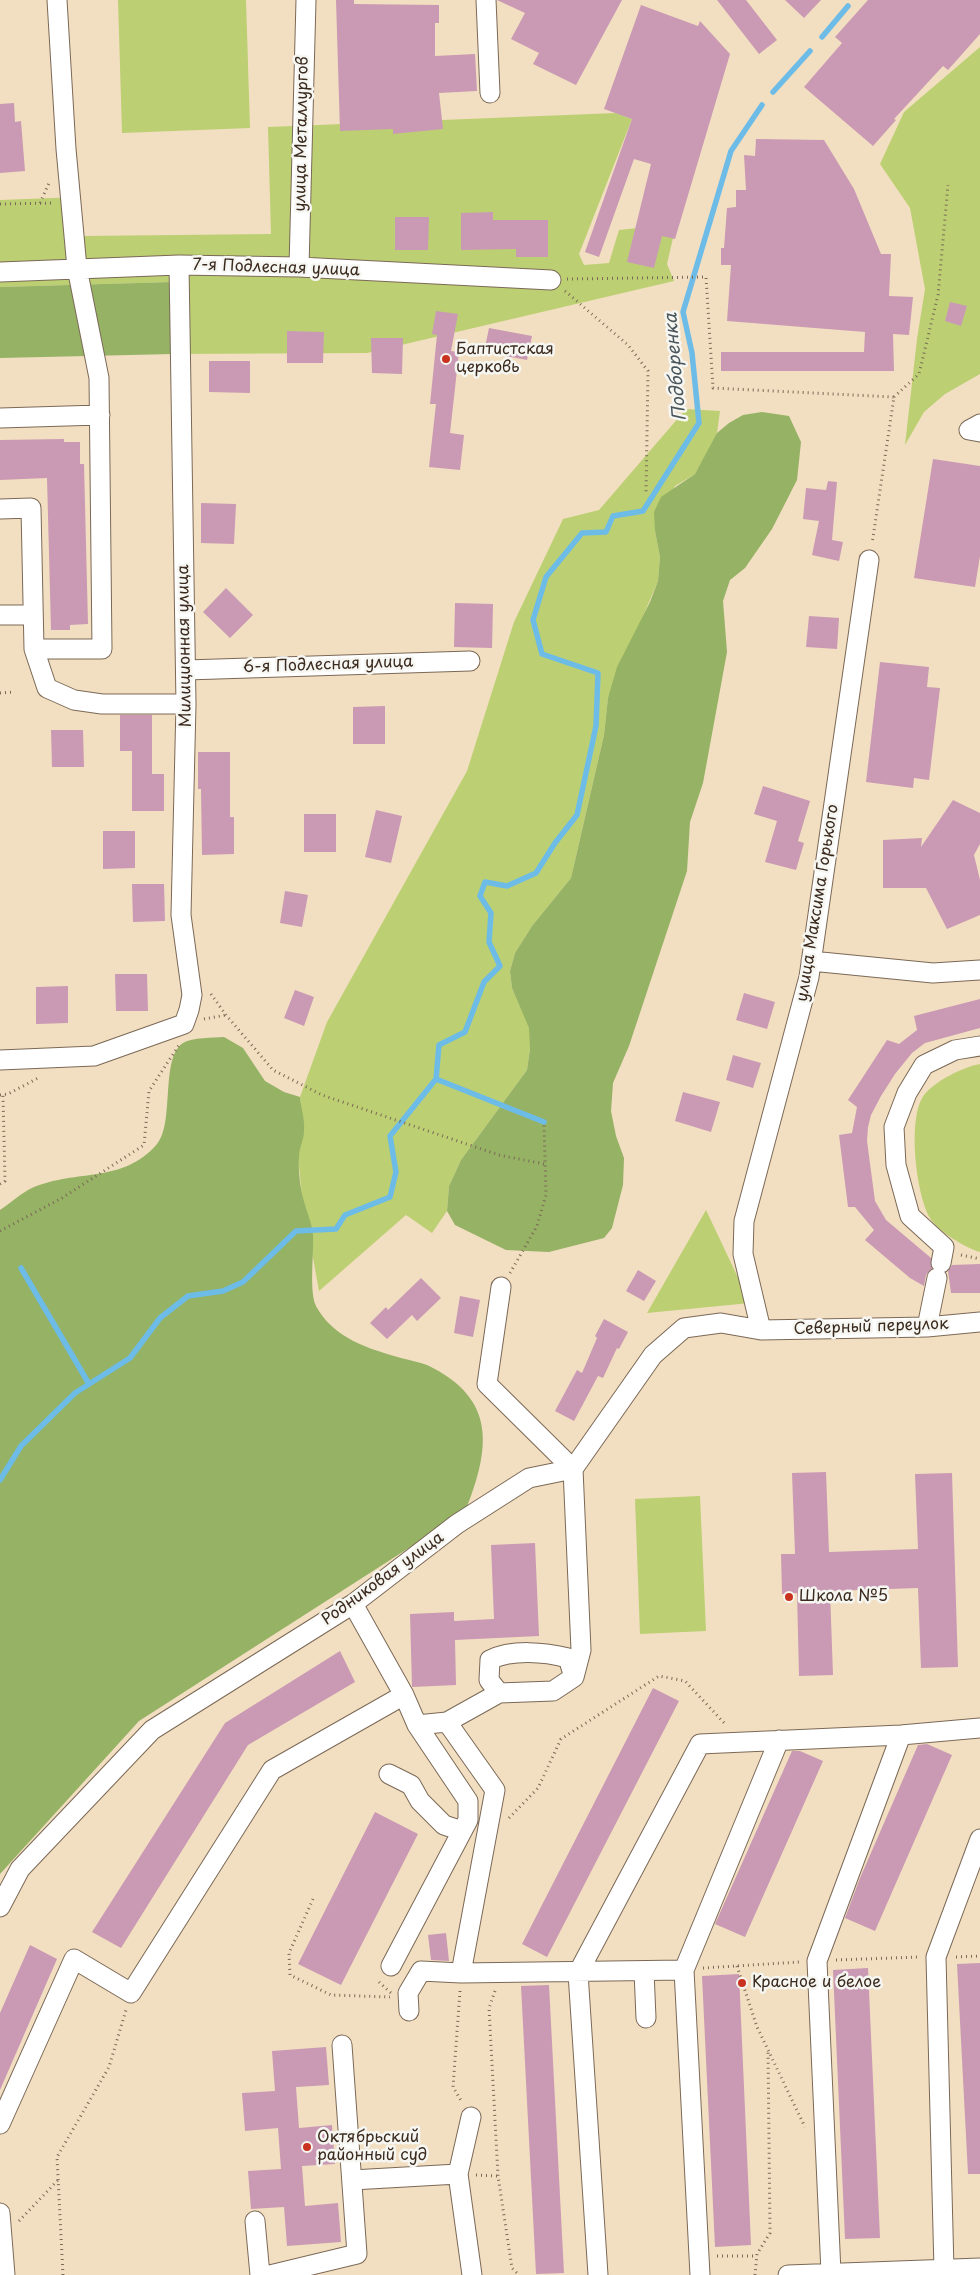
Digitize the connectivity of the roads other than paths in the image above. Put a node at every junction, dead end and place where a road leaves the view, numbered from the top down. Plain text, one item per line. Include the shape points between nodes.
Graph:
1 (57, 0) edge
2 (306, 0) edge
3 (486, 0) edge
4 (490, 93) dead end
5 (179, 265) junction
6 (77, 268) junction
7 (299, 268) junction
8 (0, 272) edge
9 (551, 280) road end
10 (100, 415) junction
11 (0, 418) edge
12 (980, 424) edge
13 (980, 432) edge
14 (0, 509) edge
15 (870, 560) road end
16 (0, 615) edge
17 (33, 615) junction
18 (34, 649) junction
19 (470, 661) dead end
20 (186, 670) junction
21 (186, 704) junction
22 (811, 961) junction
23 (980, 970) edge
24 (980, 1046) edge
25 (0, 1060) edge
26 (501, 1287) road end
27 (980, 1322) edge
28 (927, 1327) junction
29 (761, 1330) junction
30 (572, 1469) junction
31 (352, 1604) junction
32 (574, 1677) junction
33 (499, 1693) junction
34 (404, 1696) junction
35 (447, 1722) junction
36 (417, 1725) junction
37 (980, 1728) edge
38 (901, 1735) junction
39 (779, 1740) junction
40 (389, 1774) dead end
41 (462, 1831) junction
42 (980, 1839) edge
43 (0, 1907) edge
44 (391, 1966) dead end
45 (684, 1970) junction
46 (644, 1971) junction
47 (461, 1973) junction
48 (578, 1973) junction
49 (404, 2004) road end
50 (646, 2018) dead end
51 (342, 2045) dead end
52 (471, 2117) road end
53 (0, 2124) edge
54 (458, 2174) junction
55 (352, 2180) junction
56 (0, 2213) edge
57 (255, 2221) dead end
58 (699, 2266) edge
59 (980, 2268) edge
60 (944, 2270) junction
61 (831, 2273) junction
62 (5, 2275) edge
63 (260, 2275) edge
64 (270, 2275) edge
65 (472, 2275) edge
66 (598, 2275) edge
67 (788, 2275) edge

1 - 6 street
2 - 7 street, улица Металлургов
3 - 4 street
5 - 6 street, 7-я Подлесная улица
5 - 7 street, 7-я Подлесная улица
5 - 20 street, Милиционная улица
6 - 8 street, 7-я Подлесная улица
6 - 10 street via 99,378
7 - 9 street, 7-я Подлесная улица
10 - 11 street
10 - 18 street via 102,649
12 - 13 street via 969,430
14 - 17 street via 31,508
15 - 22 street, улица Максима Горького
16 - 17 street
17 - 18 street
18 - 21 street via 47,688 74,700 102,704
19 - 20 street, 6-я Подлесная улица
20 - 21 street, Милиционная улица
21 - 25 street, Милиционная улица via 181,915 192,995 184,1024 94,1056
22 - 23 street via 933,974
22 - 29 street, улица Максима Горького via 744,1221 743,1254
24 - 28 street via 955,1050 924,1065 907,1093 894,1127 896,1165 910,1216 944,1247
26 - 30 street via 487,1384
27 - 28 street, Северный переулок
28 - 29 street, Северный переулок
29 - 30 street via 721,1323 684,1328 653,1355
30 - 31 street, Родниковая улица via 528,1478 457,1524
30 - 32 street via 581,1650
31 - 34 street
31 - 43 street, Родниковая улица via 152,1730 20,1869
32 - 33 street via 553,1691
32 - 33 street via 568,1658 551,1653 501,1655 490,1660 489,1680
33 - 35 street
34 - 36 street
34 - 53 street via 272,1770 131,1993 74,1959
35 - 36 street
35 - 47 street via 495,1790
36 - 41 street via 468,1801 468,1820
37 - 38 street
38 - 39 street
38 - 61 street via 817,1961
39 - 45 street
39 - 48 street via 700,1744
40 - 41 street via 411,1785 420,1800 444,1825
41 - 44 street
42 - 60 street via 936,1957
45 - 46 street
45 - 58 street
46 - 48 street
46 - 50 street
47 - 48 street
47 - 49 street via 421,1971
48 - 66 street
51 - 55 street
52 - 54 street
54 - 55 street
54 - 65 street
55 - 64 street via 357,2254
56 - 62 street
57 - 63 street
59 - 60 street
60 - 61 street
61 - 67 street

